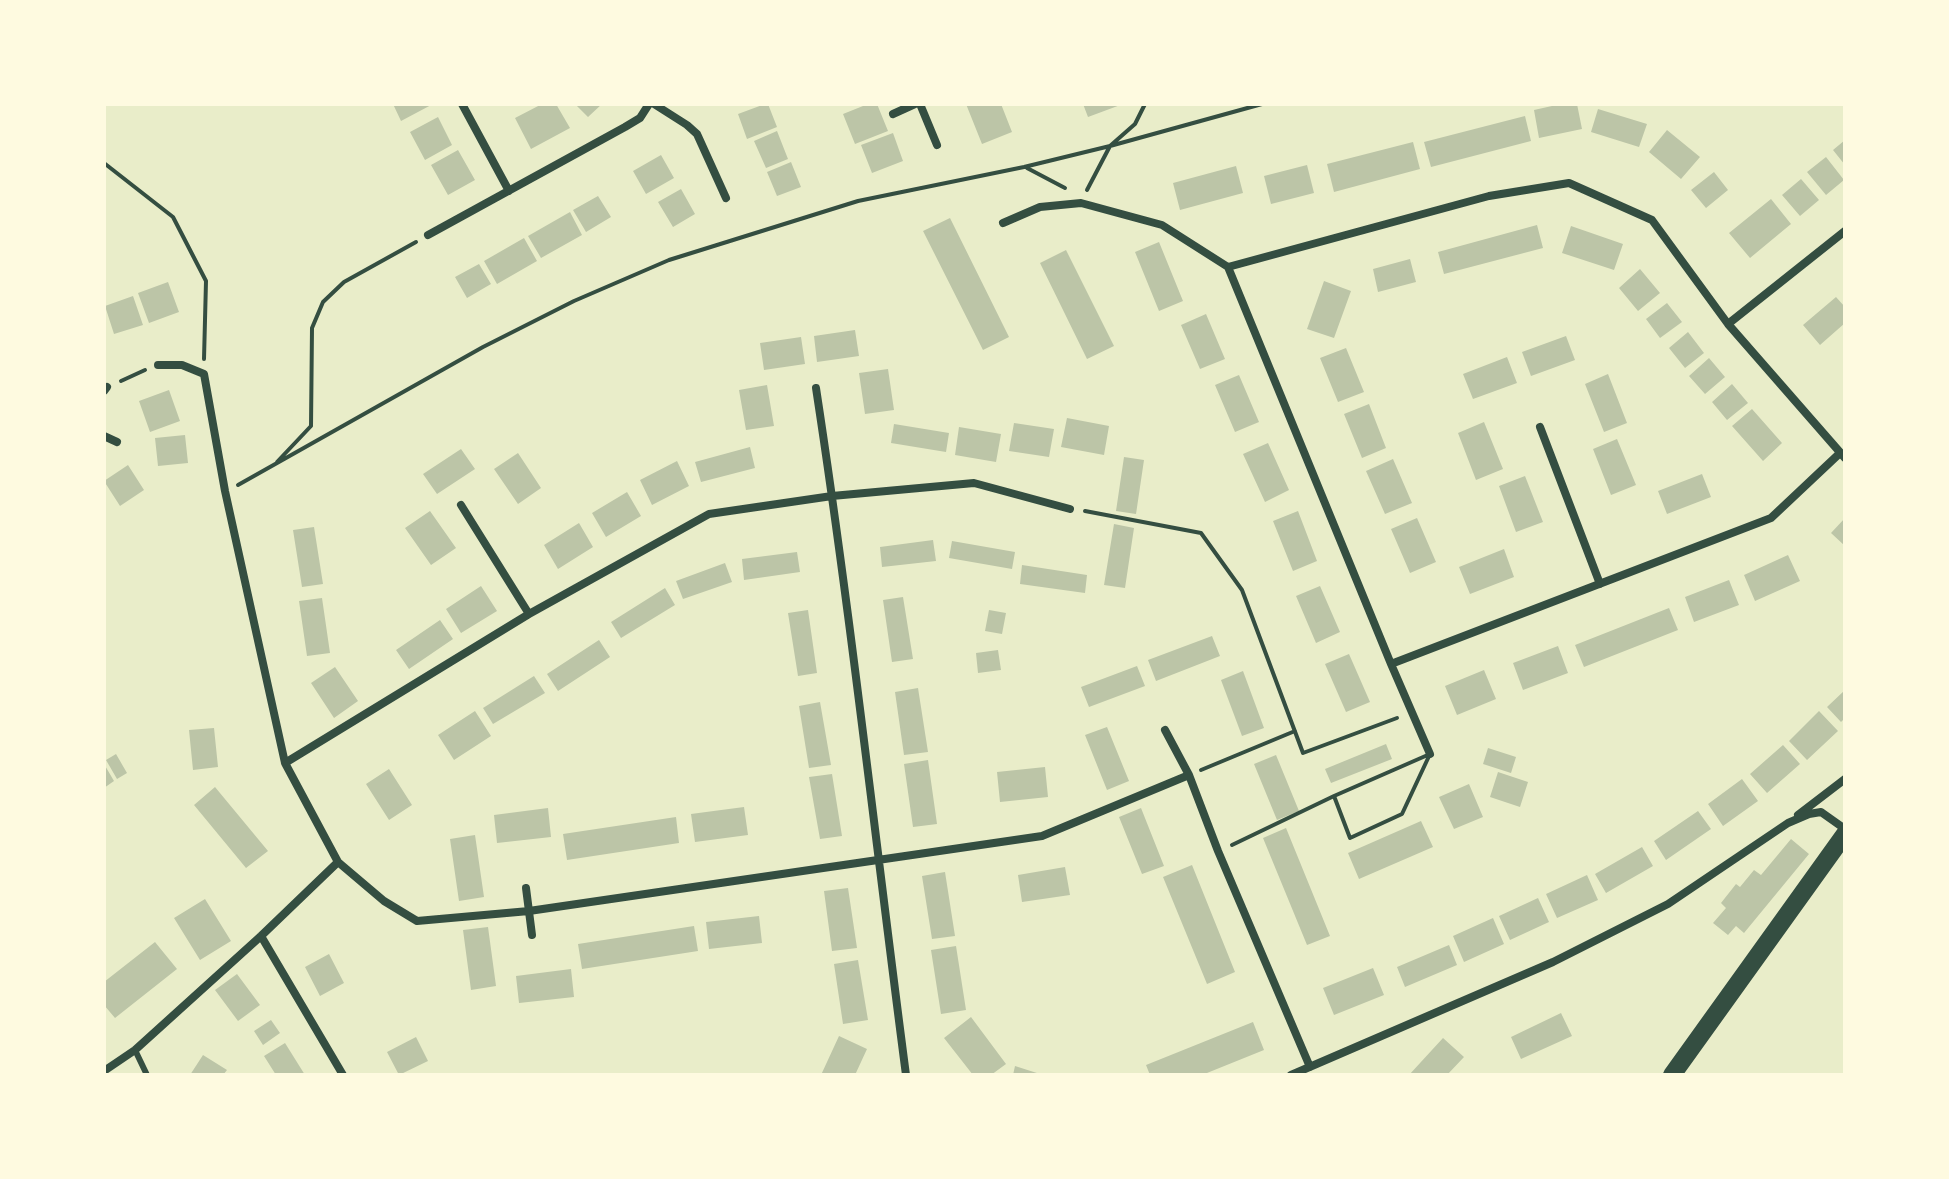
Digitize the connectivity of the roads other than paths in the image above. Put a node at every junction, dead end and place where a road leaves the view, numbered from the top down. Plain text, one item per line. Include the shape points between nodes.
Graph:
1 (462, 104) edge
2 (651, 104) edge
3 (918, 104) edge
4 (893, 114) dead end
5 (937, 145) dead end
6 (509, 191) junction
7 (726, 198) dead end
8 (1003, 223) dead end
9 (1845, 231) edge
10 (428, 235) road end
11 (1228, 267) junction
12 (1728, 324) junction
13 (158, 365) road end
14 (816, 388) dead end
15 (1540, 427) dead end
16 (104, 436) edge
17 (117, 442) dead end
18 (1842, 456) edge
19 (832, 496) junction
20 (461, 505) dead end
21 (1070, 509) road end
22 (1600, 584) junction
23 (529, 614) junction
24 (1391, 664) junction
25 (1165, 730) dead end
26 (1430, 754) road end
27 (285, 763) junction
28 (1189, 775) junction
29 (1845, 779) edge
30 (1788, 823) junction
31 (1845, 832) edge
32 (877, 859) junction
33 (338, 862) junction
34 (526, 888) dead end
35 (529, 911) junction
36 (532, 935) dead end
37 (261, 936) junction
38 (135, 1050) junction
39 (1310, 1067) junction
40 (104, 1071) edge
41 (147, 1075) edge
42 (343, 1075) edge
43 (906, 1075) edge
44 (1291, 1075) edge
45 (1672, 1075) edge

1 - 6 street
2 - 6 street via 640,118
2 - 7 street via 697,134
3 - 4 street
3 - 5 street
6 - 10 street
8 - 11 street via 1040,207 1082,200 1162,225
9 - 12 street
11 - 12 street via 1489,196 1569,183 1652,220
11 - 24 street
12 - 18 street
13 - 27 street via 182,365 204,374
14 - 19 street
15 - 22 street
16 - 17 street
18 - 22 street via 1771,518
19 - 21 street via 974,483
19 - 23 street via 709,514
19 - 32 street
20 - 23 street
22 - 24 street
23 - 27 street
24 - 26 street
25 - 28 street
27 - 33 street
28 - 32 street via 1042,836
28 - 39 street
29 - 30 street
30 - 31 street via 1821,812
30 - 39 street via 1668,904 1553,962
31 - 45 main road
32 - 35 street
32 - 43 street
33 - 35 street via 417,921
33 - 37 street
34 - 35 street
35 - 36 street
37 - 38 street
37 - 42 street
38 - 40 street
38 - 41 lane
39 - 44 street

